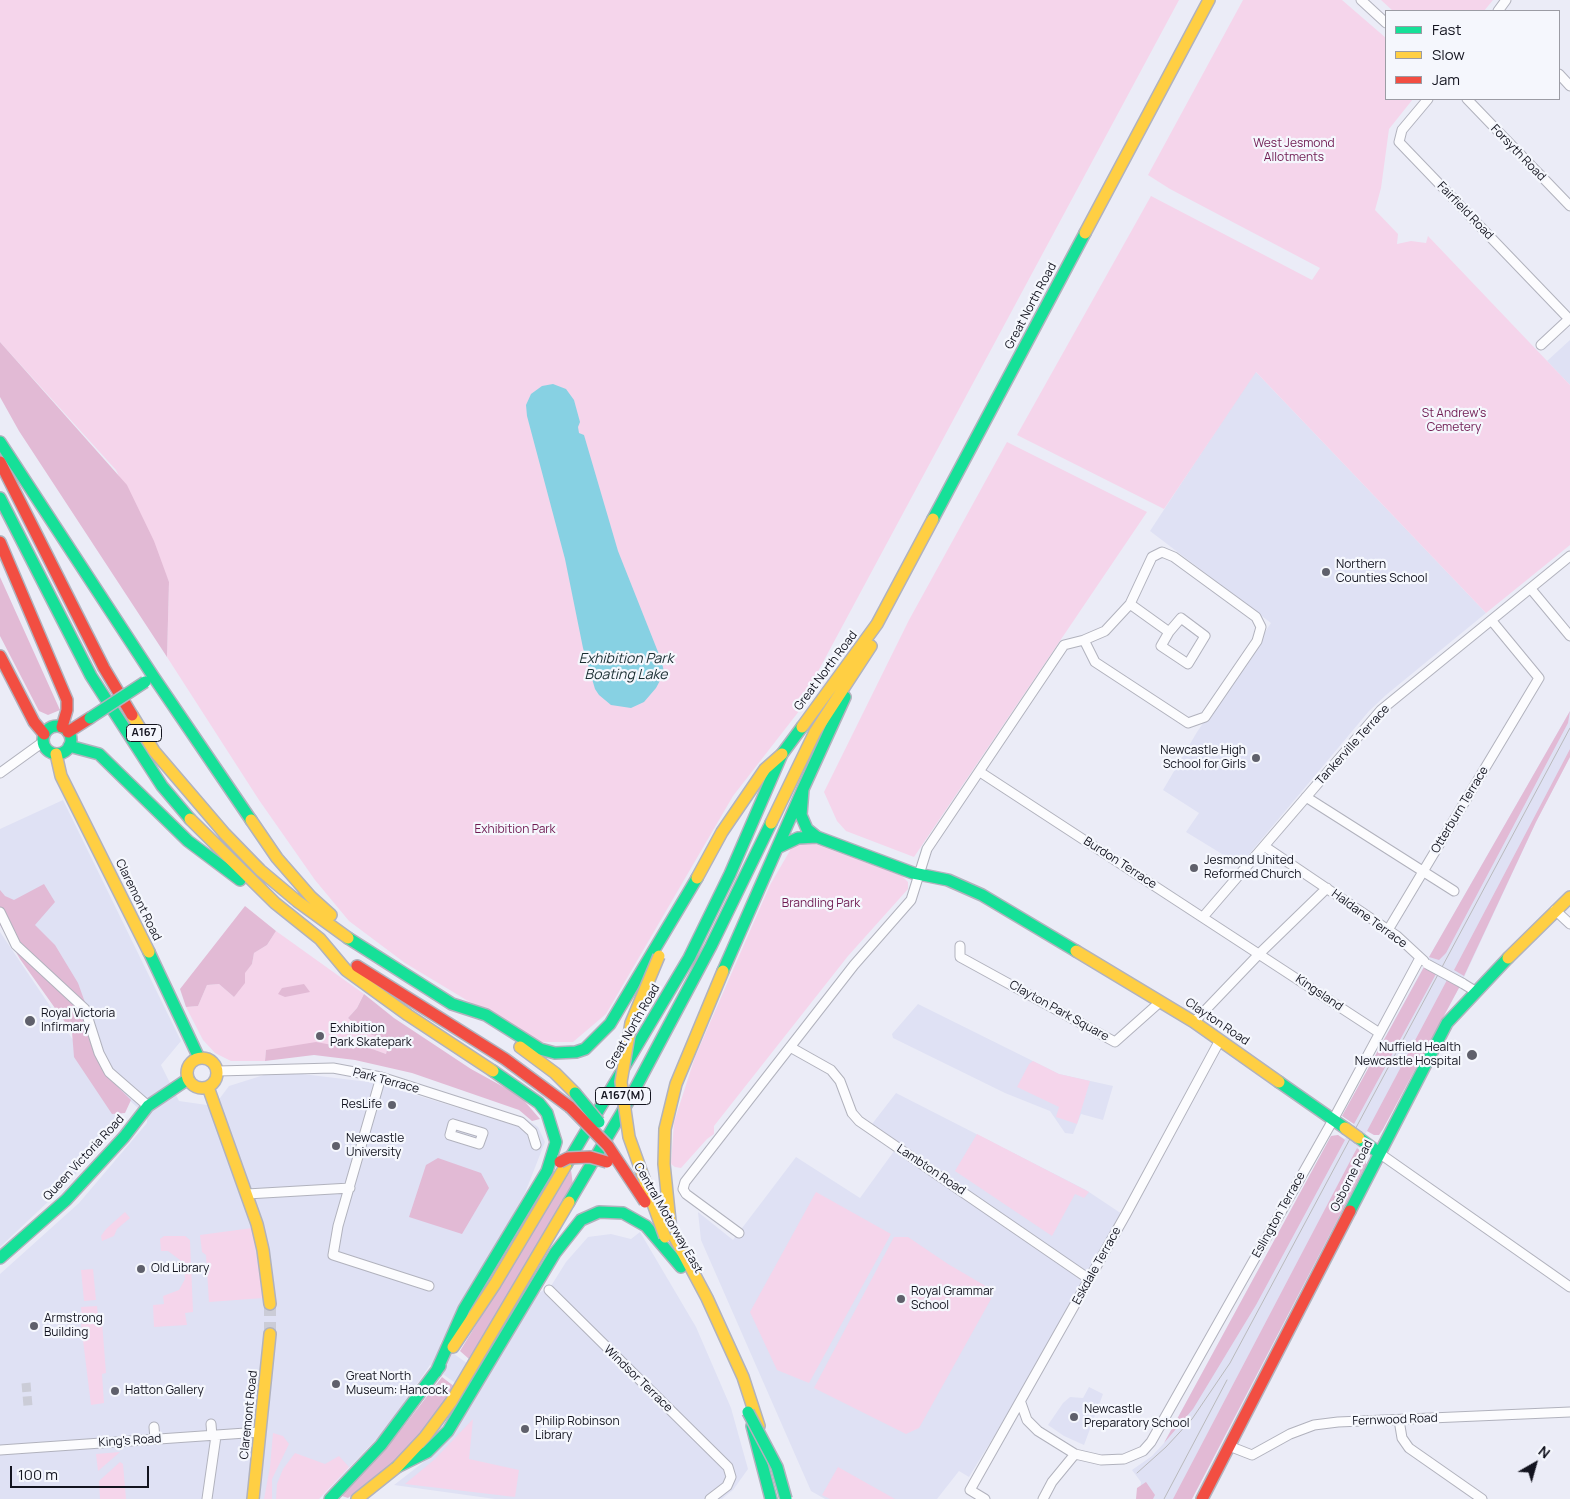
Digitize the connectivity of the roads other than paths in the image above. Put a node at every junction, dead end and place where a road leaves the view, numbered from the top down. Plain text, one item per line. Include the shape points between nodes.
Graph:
1 (1209, 0) edge
2 (1361, 0) edge
3 (1385, 22) edge
4 (1560, 75) edge
5 (1570, 86) edge
6 (1427, 100) edge
7 (1468, 100) edge
8 (1570, 206) edge
9 (1570, 318) edge
10 (1541, 345) dead end
11 (0, 442) edge
12 (0, 462) edge
13 (0, 498) edge
14 (0, 542) edge
15 (1568, 562) edge
16 (1531, 589) junction
17 (1130, 604) junction
18 (1492, 621) junction
19 (878, 624) junction
20 (1169, 632) junction
21 (1570, 636) edge
22 (1084, 640) junction
23 (871, 646) junction
24 (0, 656) edge
25 (149, 679) junction
26 (65, 730) junction
27 (44, 738) junction
28 (69, 746) junction
29 (56, 754) junction
30 (782, 754) junction
31 (980, 772) junction
32 (0, 773) edge
33 (803, 789) junction
34 (1306, 797) junction
35 (817, 837) junction
36 (1264, 846) junction
37 (777, 848) junction
38 (1423, 872) junction
39 (919, 874) junction
40 (1327, 888) junction
41 (1454, 891) dead end
42 (1570, 897) edge
43 (275, 903) junction
44 (1555, 910) junction
45 (0, 912) edge
46 (1203, 917) junction
47 (1570, 924) edge
48 (669, 930) junction
49 (1388, 930) junction
50 (960, 946) dead end
51 (360, 947) junction
52 (1260, 953) junction
53 (1423, 961) junction
54 (348, 965) joint
55 (377, 986) junction
56 (1475, 991) junction
57 (1160, 1002) junction
58 (452, 1004) junction
59 (1194, 1022) junction
60 (1378, 1032) junction
61 (1220, 1040) junction
62 (790, 1047) junction
63 (199, 1058) junction
64 (218, 1071) junction
65 (382, 1077) junction
66 (188, 1079) junction
67 (208, 1087) junction
68 (148, 1106) junction
69 (1333, 1120) junction
70 (536, 1145) dead end
71 (1380, 1153) junction
72 (548, 1171) junction
73 (350, 1188) junction
74 (247, 1194) junction
75 (653, 1198) junction
76 (738, 1233) dead end
77 (668, 1234) junction
78 (0, 1258) edge
79 (681, 1267) junction
80 (1089, 1279) junction
81 (429, 1286) dead end
82 (1570, 1287) edge
83 (548, 1290) dead end
84 (270, 1304) tunnel mouth
85 (270, 1334) tunnel mouth
86 (436, 1372) junction
87 (743, 1377) junction
88 (1021, 1403) junction
89 (748, 1412) junction
90 (1570, 1412) edge
91 (1399, 1420) junction
92 (211, 1424) dead end
93 (154, 1428) dead end
94 (260, 1432) junction
95 (214, 1436) junction
96 (155, 1439) junction
97 (1229, 1446) junction
98 (0, 1450) edge
99 (1075, 1454) junction
100 (397, 1467) junction
101 (207, 1499) edge
102 (253, 1499) edge
103 (330, 1499) edge
104 (357, 1499) edge
105 (710, 1499) edge
106 (771, 1499) edge
107 (784, 1499) edge
108 (790, 1499) edge
109 (985, 1499) edge
110 (1043, 1499) edge
111 (1202, 1499) edge
112 (1482, 1499) edge

1 - 19 main road, Great North Road
2 - 3 street
4 - 5 street
6 - 9 street, Fairfield Road via 1402,130 1398,142
7 - 8 street, Forsyth Road
9 - 10 street
11 - 25 main road
12 - 51 main road, A167 via 104,668 154,751 260,870
13 - 43 main road, A167 via 90,676 162,786 201,831
14 - 26 main road via 67,700
15 - 16 street, Tankerville Terrace
16 - 18 street, Tankerville Terrace
16 - 21 street
17 - 20 street
17 - 22 street via 1105,631
17 - 22 street via 1152,557 1162,552 1174,557 1256,617 1261,627 1257,641 1206,717 1188,723 1095,662
18 - 34 street, Tankerville Terrace via 1381,710
18 - 38 street, Otterburn Terrace via 1539,678
19 - 23 main road, Great North Road
19 - 30 main road, Great North Road
20 - 20 street via 1181,618 1205,636 1188,664 1161,646
22 - 31 street via 1064,646
23 - 33 main road
23 - 100 main road, Great North Road via 815,732 711,946 604,1145 456,1394 425,1437
24 - 27 main road
25 - 26 main road, bridge via 90,718
25 - 51 main road via 277,858 344,926
26 - 27 main road via 54,726
26 - 28 main road
27 - 29 main road via 48,750
27 - 32 street
28 - 29 main road
28 - 43 main road via 99,754 188,841 220,867
29 - 63 main road, Claremont Road via 61,776
30 - 48 main road via 766,768 740,805
30 - 86 main road, Great North Road via 689,958 495,1284
31 - 39 street via 927,849
31 - 46 street, Burdon Terrace
33 - 35 main road via 801,815 807,829
33 - 37 main road, A167(M)
34 - 36 street, Tankerville Terrace
34 - 38 street
35 - 37 main road via 798,838
35 - 39 main road, Clayton Road
36 - 40 street, Haldane Terrace
36 - 46 street, Tankerville Terrace
37 - 77 main road, A167(M) via 676,1084 665,1129
38 - 41 street
38 - 49 street, Otterburn Terrace
39 - 57 main road, Clayton Road via 963,885
39 - 62 street via 910,900
40 - 49 street, Haldane Terrace
40 - 52 street
42 - 44 main road, Osborne Road
43 - 54 main road, Central Motorway East / A167
44 - 47 street
44 - 56 main road, Osborne Road
45 - 68 street via 16,945 84,1009 109,1072
46 - 52 street, Burdon Terrace
48 - 58 main road via 610,1024 585,1049 567,1053 540,1049 486,1015
48 - 77 main road, A167(M), bridge via 631,1023 621,1082 629,1137
49 - 53 street, Haldane Terrace
50 - 57 street, Clayton Park Square via 960,957 1115,1042
51 - 58 main road, A167
52 - 59 street
52 - 60 street, Kingsland
53 - 56 street, Haldane Terrace, bridge
53 - 60 street, Eslington Terrace
54 - 55 main road, Central Motorway East / A167(M)
55 - 72 main road via 539,1103 552,1124 556,1142
55 - 77 main road, Central Motorway East / A167(M), bridge via 506,1059 570,1107 608,1146
56 - 71 main road, Osborne Road via 1447,1023
57 - 59 main road, Clayton Road
58 - 75 main road, Central Motorway East / A167(M), bridge via 555,1073 607,1131
59 - 61 main road, Clayton Road
60 - 69 street, Eslington Terrace
61 - 69 main road, Clayton Road
61 - 80 street, Eskdale Terrace
62 - 76 street via 685,1182 683,1189
62 - 80 street, Lambton Road via 830,1070 840,1081 852,1113 859,1122
63 - 64 main road via 210,1059
63 - 66 main road via 188,1066
64 - 65 street, Park Terrace via 333,1068
64 - 67 main road via 216,1080
65 - 70 street, Park Terrace via 521,1122 532,1132
65 - 73 street
66 - 67 main road via 198,1088
66 - 68 main road, Queen Victoria Road
67 - 74 main road
68 - 78 main road, Queen Victoria Road via 66,1200
69 - 71 main road, Clayton Road, bridge
69 - 99 street, Eslington Terrace via 1152,1442 1143,1451 1124,1459 1101,1460
71 - 82 street, Clayton Road
71 - 97 main road, Osborne Road
72 - 75 main road, A167(M), bridge via 568,1158 590,1157 607,1162 638,1183
72 - 86 main road via 464,1309
73 - 74 street
73 - 81 street via 333,1255
74 - 84 main road via 263,1250
75 - 77 main road, Central Motorway East / A167(M)
77 - 79 main road, Central Motorway East / A167(M)
77 - 87 main road, Central Motorway East / A167(M) via 707,1298
79 - 89 main road, Central Motorway East / A167(M)
79 - 100 main road, A167(M) via 646,1226 623,1213 599,1212 581,1220 555,1253 448,1431 427,1452
80 - 88 street, Eskdale Terrace
83 - 105 street, Windsor Terrace via 728,1467 730,1478 727,1486
85 - 94 main road, Claremont Road
86 - 103 main road, Great North Road via 381,1445
87 - 107 main road, Central Motorway East / A167(M)
87 - 108 main road, A167(M) via 780,1462
88 - 99 street via 1027,1420 1038,1431
88 - 109 street, Eskdale Terrace via 970,1490
89 - 106 main road, Central Motorway East / A167(M), bridge
89 - 107 main road, A167(M), bridge via 777,1467
90 - 91 street, Fernwood Road
91 - 97 street, Fernwood Road via 1314,1425 1252,1455
91 - 112 street via 1402,1438 1408,1448
92 - 95 street
93 - 96 street
94 - 95 street, King's Road
94 - 102 main road, Claremont Road
95 - 96 street, King's Road
95 - 101 street
96 - 98 street, King's Road
97 - 111 main road, Osborne Road
99 - 110 street via 1052,1482
100 - 104 main road, Great North Road

